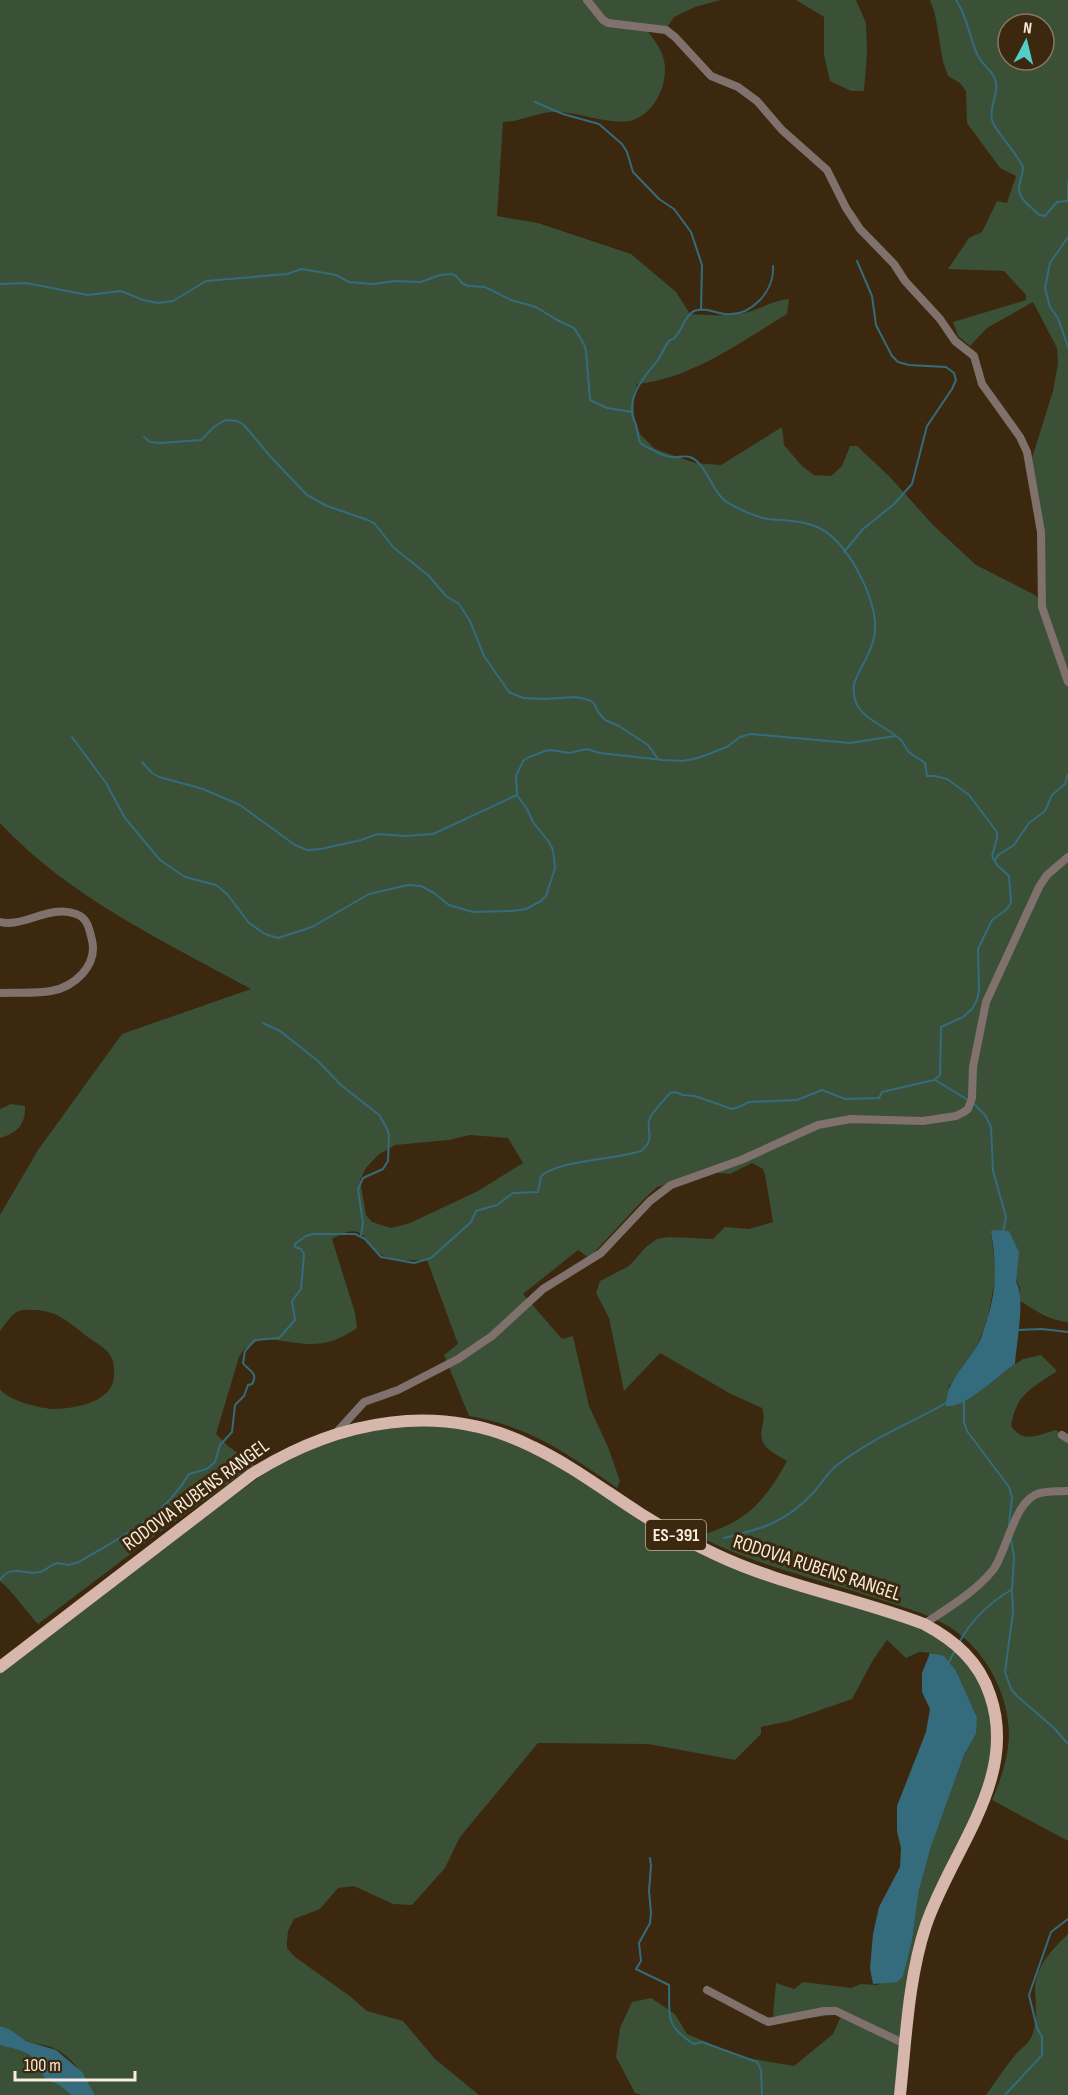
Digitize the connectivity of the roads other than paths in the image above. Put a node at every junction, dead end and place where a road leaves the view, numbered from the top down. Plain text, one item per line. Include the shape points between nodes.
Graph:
1 (587, 0) edge
2 (1068, 682) edge
3 (1068, 857) edge
4 (0, 922) edge
5 (0, 993) edge
6 (336, 1433) junction
7 (1068, 1491) edge
8 (924, 1624) junction
9 (0, 1668) edge
10 (707, 1990) dead end
11 (905, 2044) junction
12 (900, 2095) edge

1 - 2 street via 608,23 671,32 711,76 738,87 757,101 782,130 827,170 860,229 940,318 955,341 974,356 982,384 1027,452 1041,532 1042,607
3 - 6 street via 1039,887 986,1002 977,1036 968,1109 956,1116 923,1121 851,1119 818,1125 741,1160 671,1185 650,1200 601,1253 543,1289 492,1336 458,1359 398,1390 364,1402
4 - 5 street via 70,912 83,917 93,944 88,969 59,988
6 - 8 main road, RODOVIA RUBENS RANGEL / ES-391 via 383,1423 421,1421 464,1424 495,1432 551,1456 678,1536 719,1556
6 - 9 main road, RODOVIA RUBENS RANGEL / ES-391 via 297,1448 252,1474
7 - 8 street via 1040,1493 1028,1501 1009,1533 998,1563 987,1577 968,1595
8 - 11 main road, RODOVIA RUBENS RANGEL / ES-391 via 954,1642 973,1662 988,1688 999,1732 989,1789 944,1879 926,1926 913,1980
10 - 11 street via 768,2022 836,2011
11 - 12 main road, RODOVIA RUBENS RANGEL / ES-391

